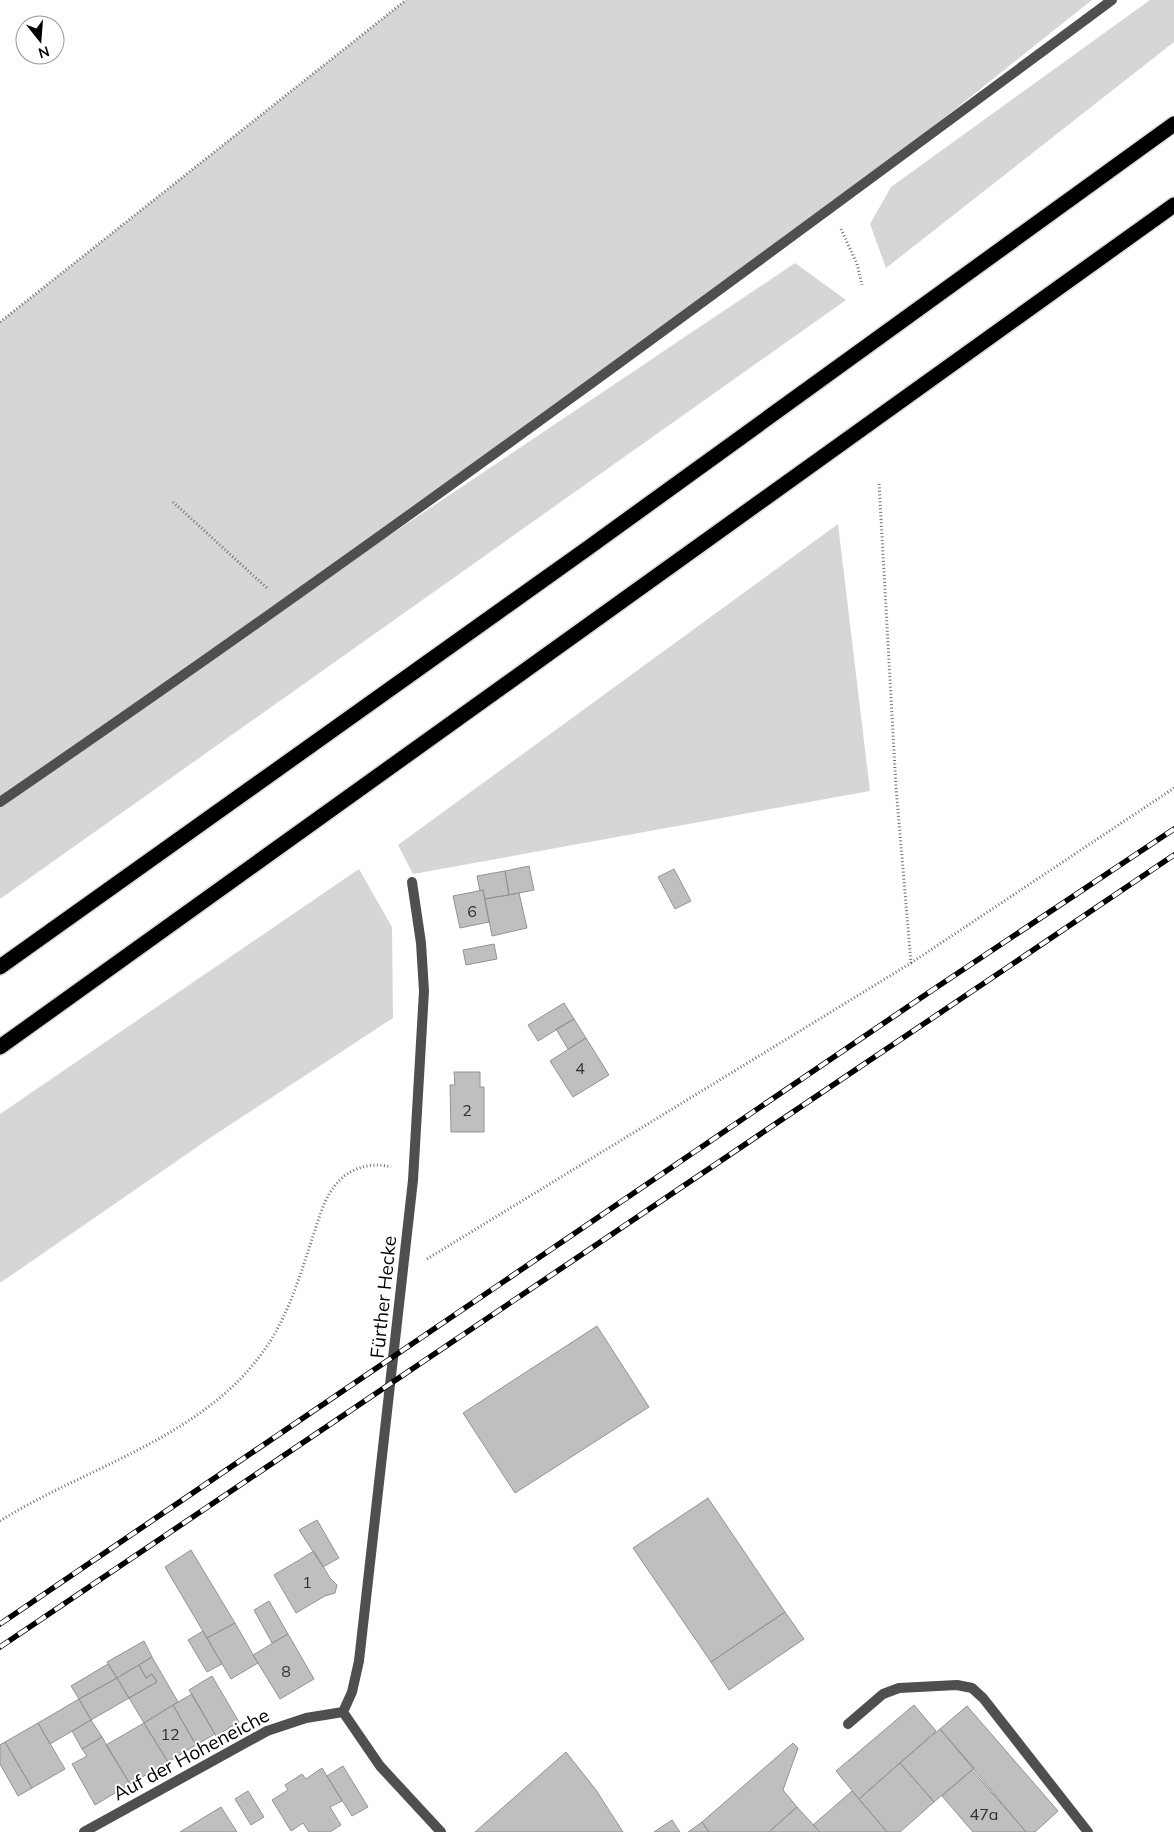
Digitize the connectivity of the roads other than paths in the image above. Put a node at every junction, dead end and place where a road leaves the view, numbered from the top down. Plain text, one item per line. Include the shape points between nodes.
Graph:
1 (1112, 0) edge
2 (1174, 124) edge
3 (1174, 205) edge
4 (0, 802) edge
5 (412, 882) dead end
6 (0, 967) edge
7 (0, 1047) edge
8 (343, 1712) junction
9 (848, 1724) dead end
10 (84, 1832) edge
11 (441, 1832) edge
12 (1088, 1832) edge

1 - 4 street via 428,501
2 - 6 highway
3 - 7 highway
5 - 8 street, Fürther Hecke via 424,979 413,1180 359,1661 352,1692
8 - 10 street, Auf der Hoheneiche via 306,1718 267,1732
8 - 11 street via 380,1766
9 - 12 street via 883,1694 899,1688 957,1685 972,1688

